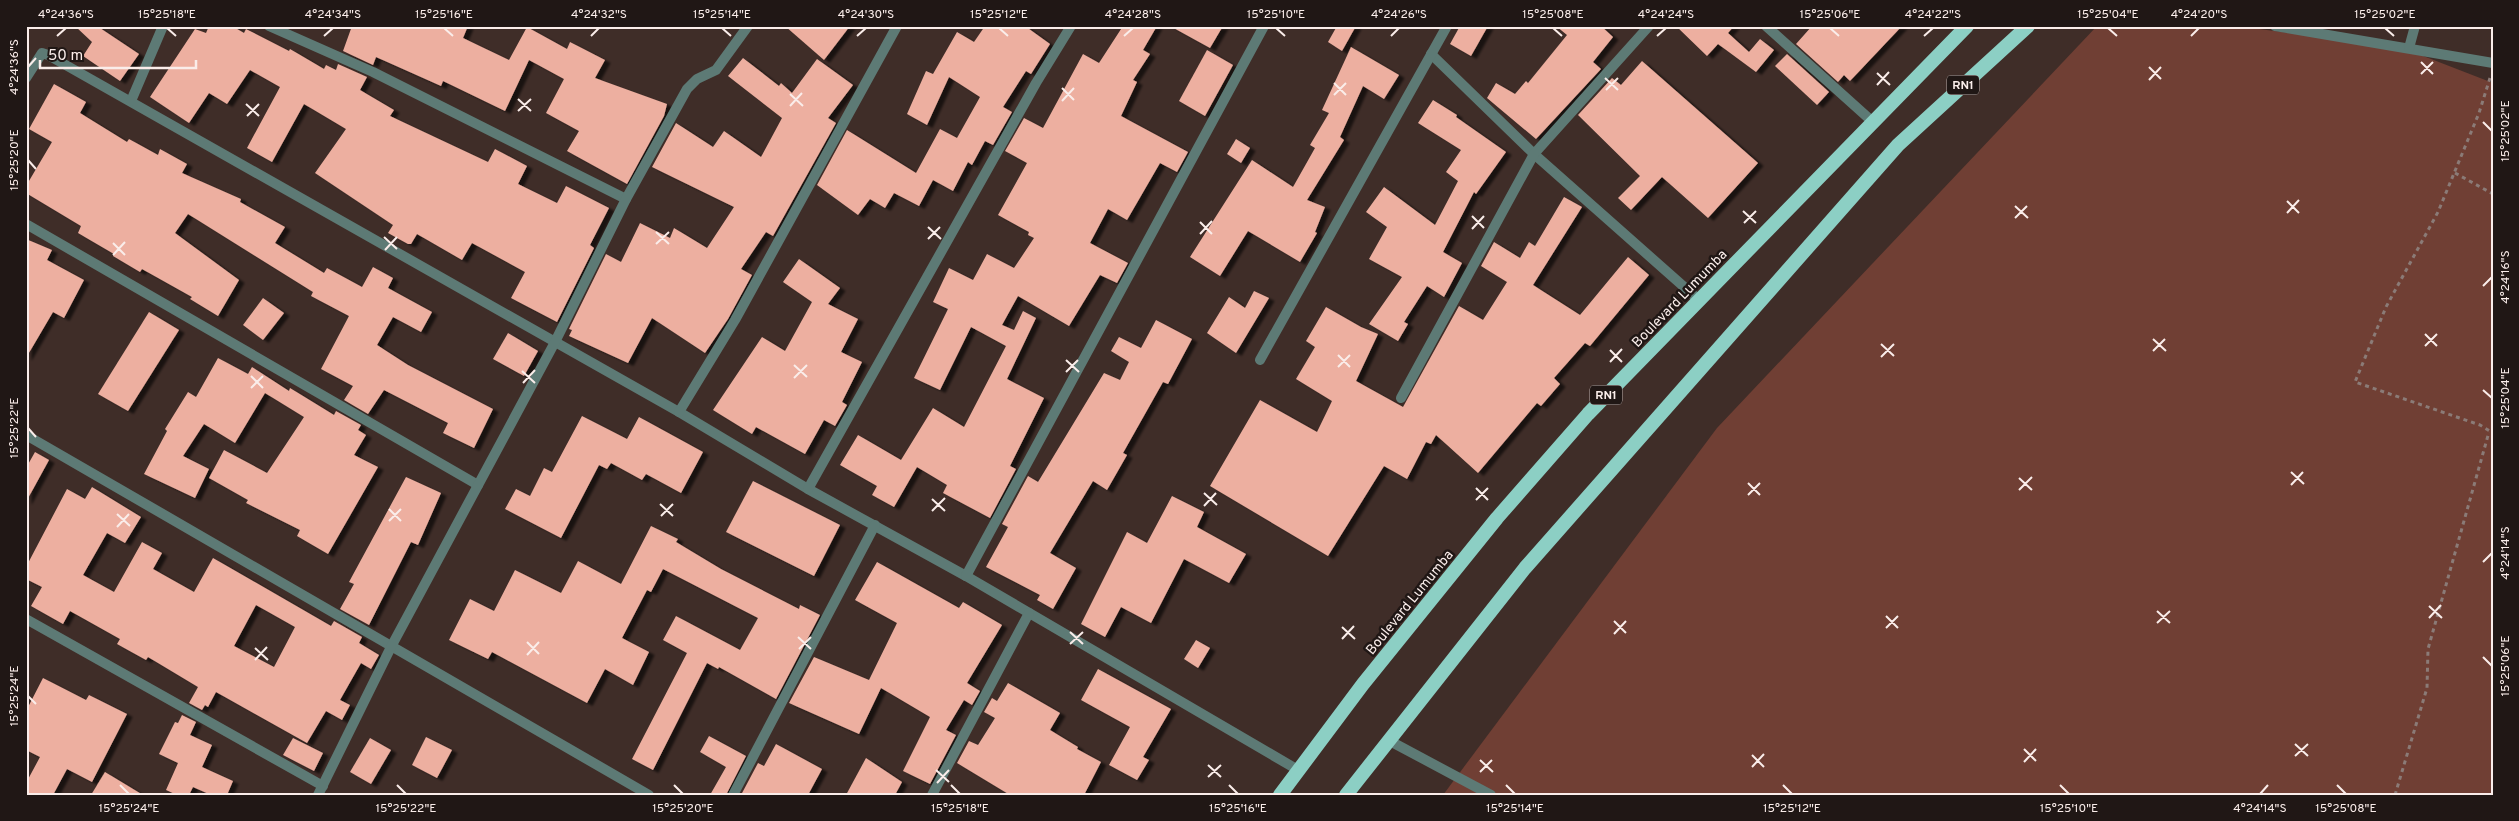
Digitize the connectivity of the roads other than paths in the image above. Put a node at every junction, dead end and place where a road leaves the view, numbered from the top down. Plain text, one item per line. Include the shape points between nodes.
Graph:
1 (163, 26) edge
2 (269, 26) edge
3 (748, 26) edge
4 (897, 26) edge
5 (1070, 26) edge
6 (1264, 26) edge
7 (1447, 26) edge
8 (1650, 26) edge
9 (1766, 26) edge
10 (1967, 26) edge
11 (2028, 26) edge
12 (2275, 26) edge
13 (2415, 26) edge
14 (2409, 48) junction
15 (1431, 54) junction
16 (2493, 63) edge
17 (26, 78) edge
18 (131, 101) junction
19 (1874, 123) junction
20 (1534, 154) junction
21 (626, 199) junction
22 (26, 224) edge
23 (1700, 301) junction
24 (555, 342) junction
25 (1260, 360) dead end
26 (1401, 398) dead end
27 (679, 412) junction
28 (26, 435) edge
29 (478, 485) junction
30 (808, 489) junction
31 (875, 525) junction
32 (966, 576) junction
33 (1029, 613) junction
34 (26, 619) edge
35 (391, 647) junction
36 (1388, 740) junction
37 (1298, 770) junction
38 (321, 790) edge
39 (649, 795) edge
40 (733, 795) edge
41 (932, 795) edge
42 (1280, 795) edge
43 (1346, 795) edge
44 (1491, 795) edge

1 - 18 street
2 - 21 street via 373,72
3 - 21 street via 716,70 697,79 686,89
4 - 27 street via 740,312
5 - 30 street
6 - 32 street
7 - 15 street
8 - 20 street
9 - 19 street
10 - 19 highway, Boulevard Lumumba / RN1
11 - 36 highway, RN1 via 1898,144 1525,568
12 - 14 street
13 - 14 street
14 - 16 street
15 - 20 street
15 - 25 street
17 - 18 street via 37,58 42,53 48,54
18 - 24 street
19 - 23 highway, Boulevard Lumumba / RN1
20 - 23 street
20 - 26 street
21 - 24 street
22 - 29 street
23 - 37 highway, Boulevard Lumumba / RN1 via 1588,414 1497,518
24 - 27 street
24 - 29 street
27 - 30 street
28 - 35 street
29 - 35 street
30 - 31 street
31 - 32 street
31 - 40 street
32 - 33 street
33 - 37 street
33 - 41 street
34 - 38 street
35 - 38 street
35 - 39 street
36 - 43 highway, RN1
36 - 44 street
37 - 42 highway, Boulevard Lumumba / RN1

